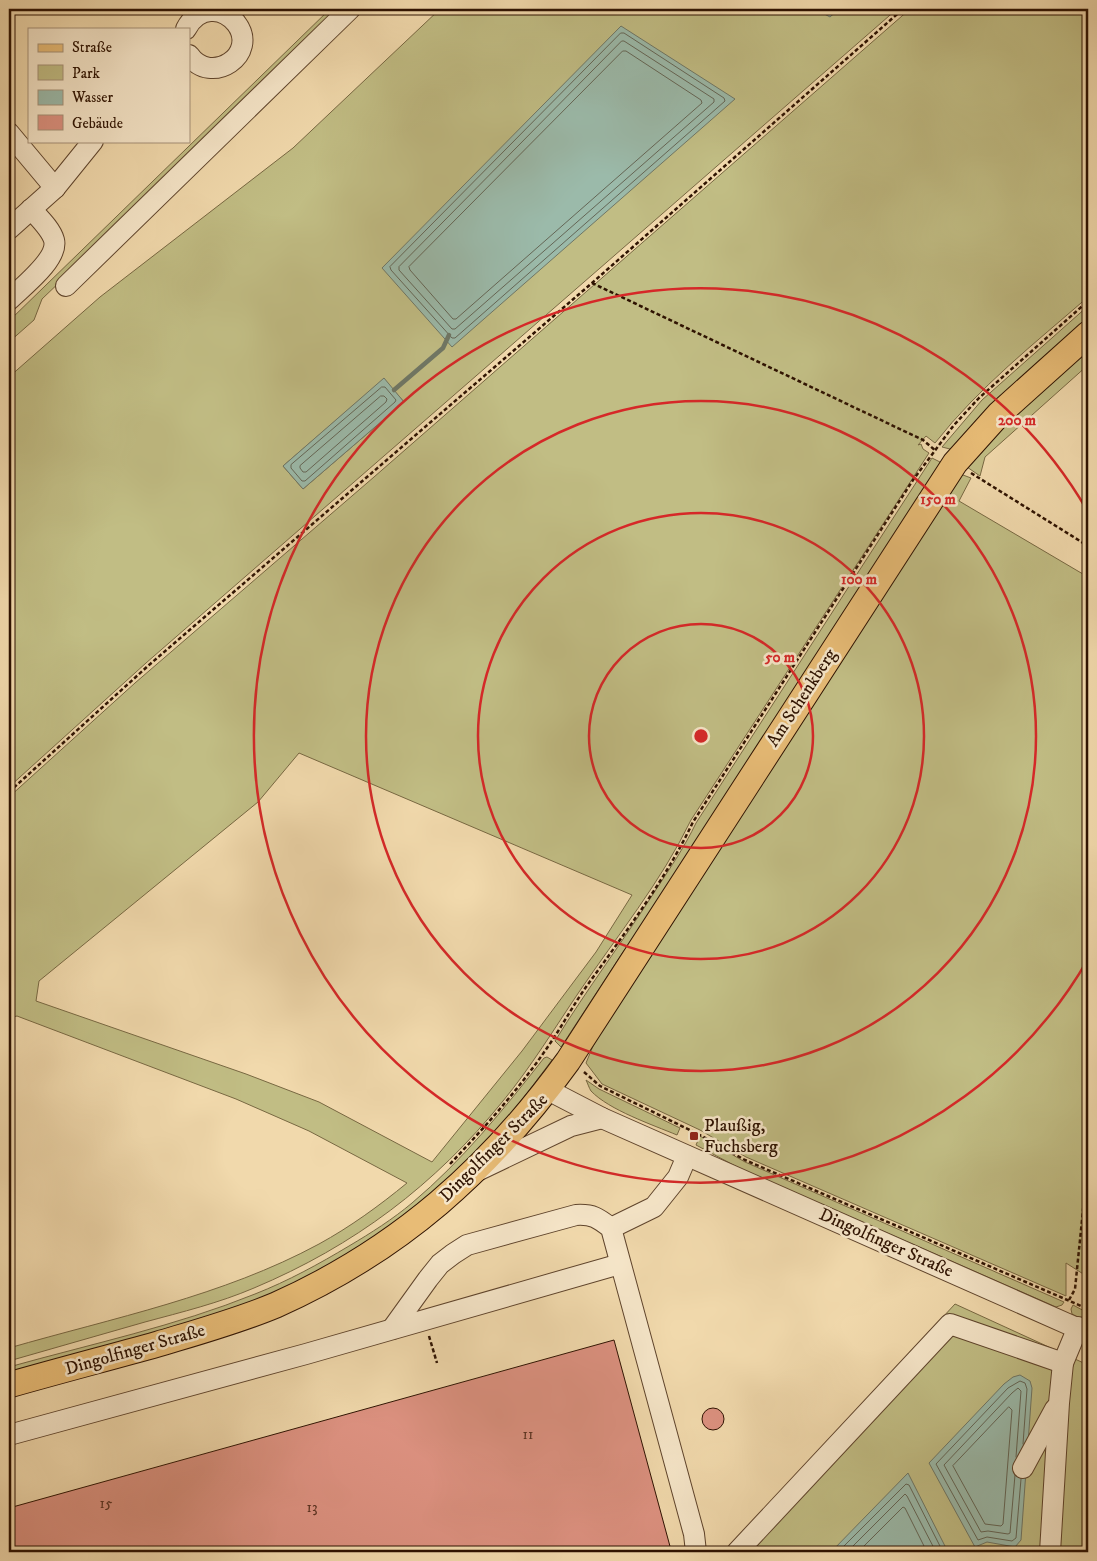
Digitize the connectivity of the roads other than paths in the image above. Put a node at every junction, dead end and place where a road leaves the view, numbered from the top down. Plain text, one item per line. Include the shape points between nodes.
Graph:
1 (350, 9) edge
2 (238, 13) edge
3 (189, 18) edge
4 (190, 58) edge
5 (9, 133) edge
6 (92, 142) edge
7 (55, 188) junction
8 (31, 209) junction
9 (9, 229) edge
10 (66, 286) dead end
11 (9, 300) edge
12 (1088, 334) edge
13 (548, 1090) junction
14 (602, 1118) junction
15 (687, 1156) junction
16 (476, 1171) junction
17 (611, 1228) junction
18 (620, 1264) junction
19 (1075, 1326) edge
20 (392, 1329) junction
21 (1063, 1363) junction
22 (9, 1385) edge
23 (1059, 1403) junction
24 (9, 1435) edge
25 (1023, 1468) dead end
26 (696, 1552) edge
27 (737, 1552) edge
28 (1050, 1552) edge

1 - 10 street
2 - 3 street via 210,10
2 - 4 street via 242,33 236,59 226,66 211,69
5 - 7 street
6 - 7 street
7 - 8 street
8 - 9 street
8 - 11 street via 54,241 54,253
12 - 13 main road, Am Schenkberg via 999,414 945,457
13 - 14 street, Dingolfinger Straße
13 - 16 main road, Dingolfinger Straße
14 - 15 street, Dingolfinger Straße
14 - 16 street via 571,1126
15 - 17 street via 678,1177 654,1207
15 - 19 street, Dingolfinger Straße
16 - 22 main road, Dingolfinger Straße via 382,1246 276,1305 202,1331
17 - 18 street
17 - 20 street via 588,1214 468,1245 440,1264
18 - 20 street
18 - 26 street via 694,1534
19 - 21 street
20 - 24 street
21 - 23 street
21 - 27 street via 950,1324
23 - 25 street
23 - 28 street

